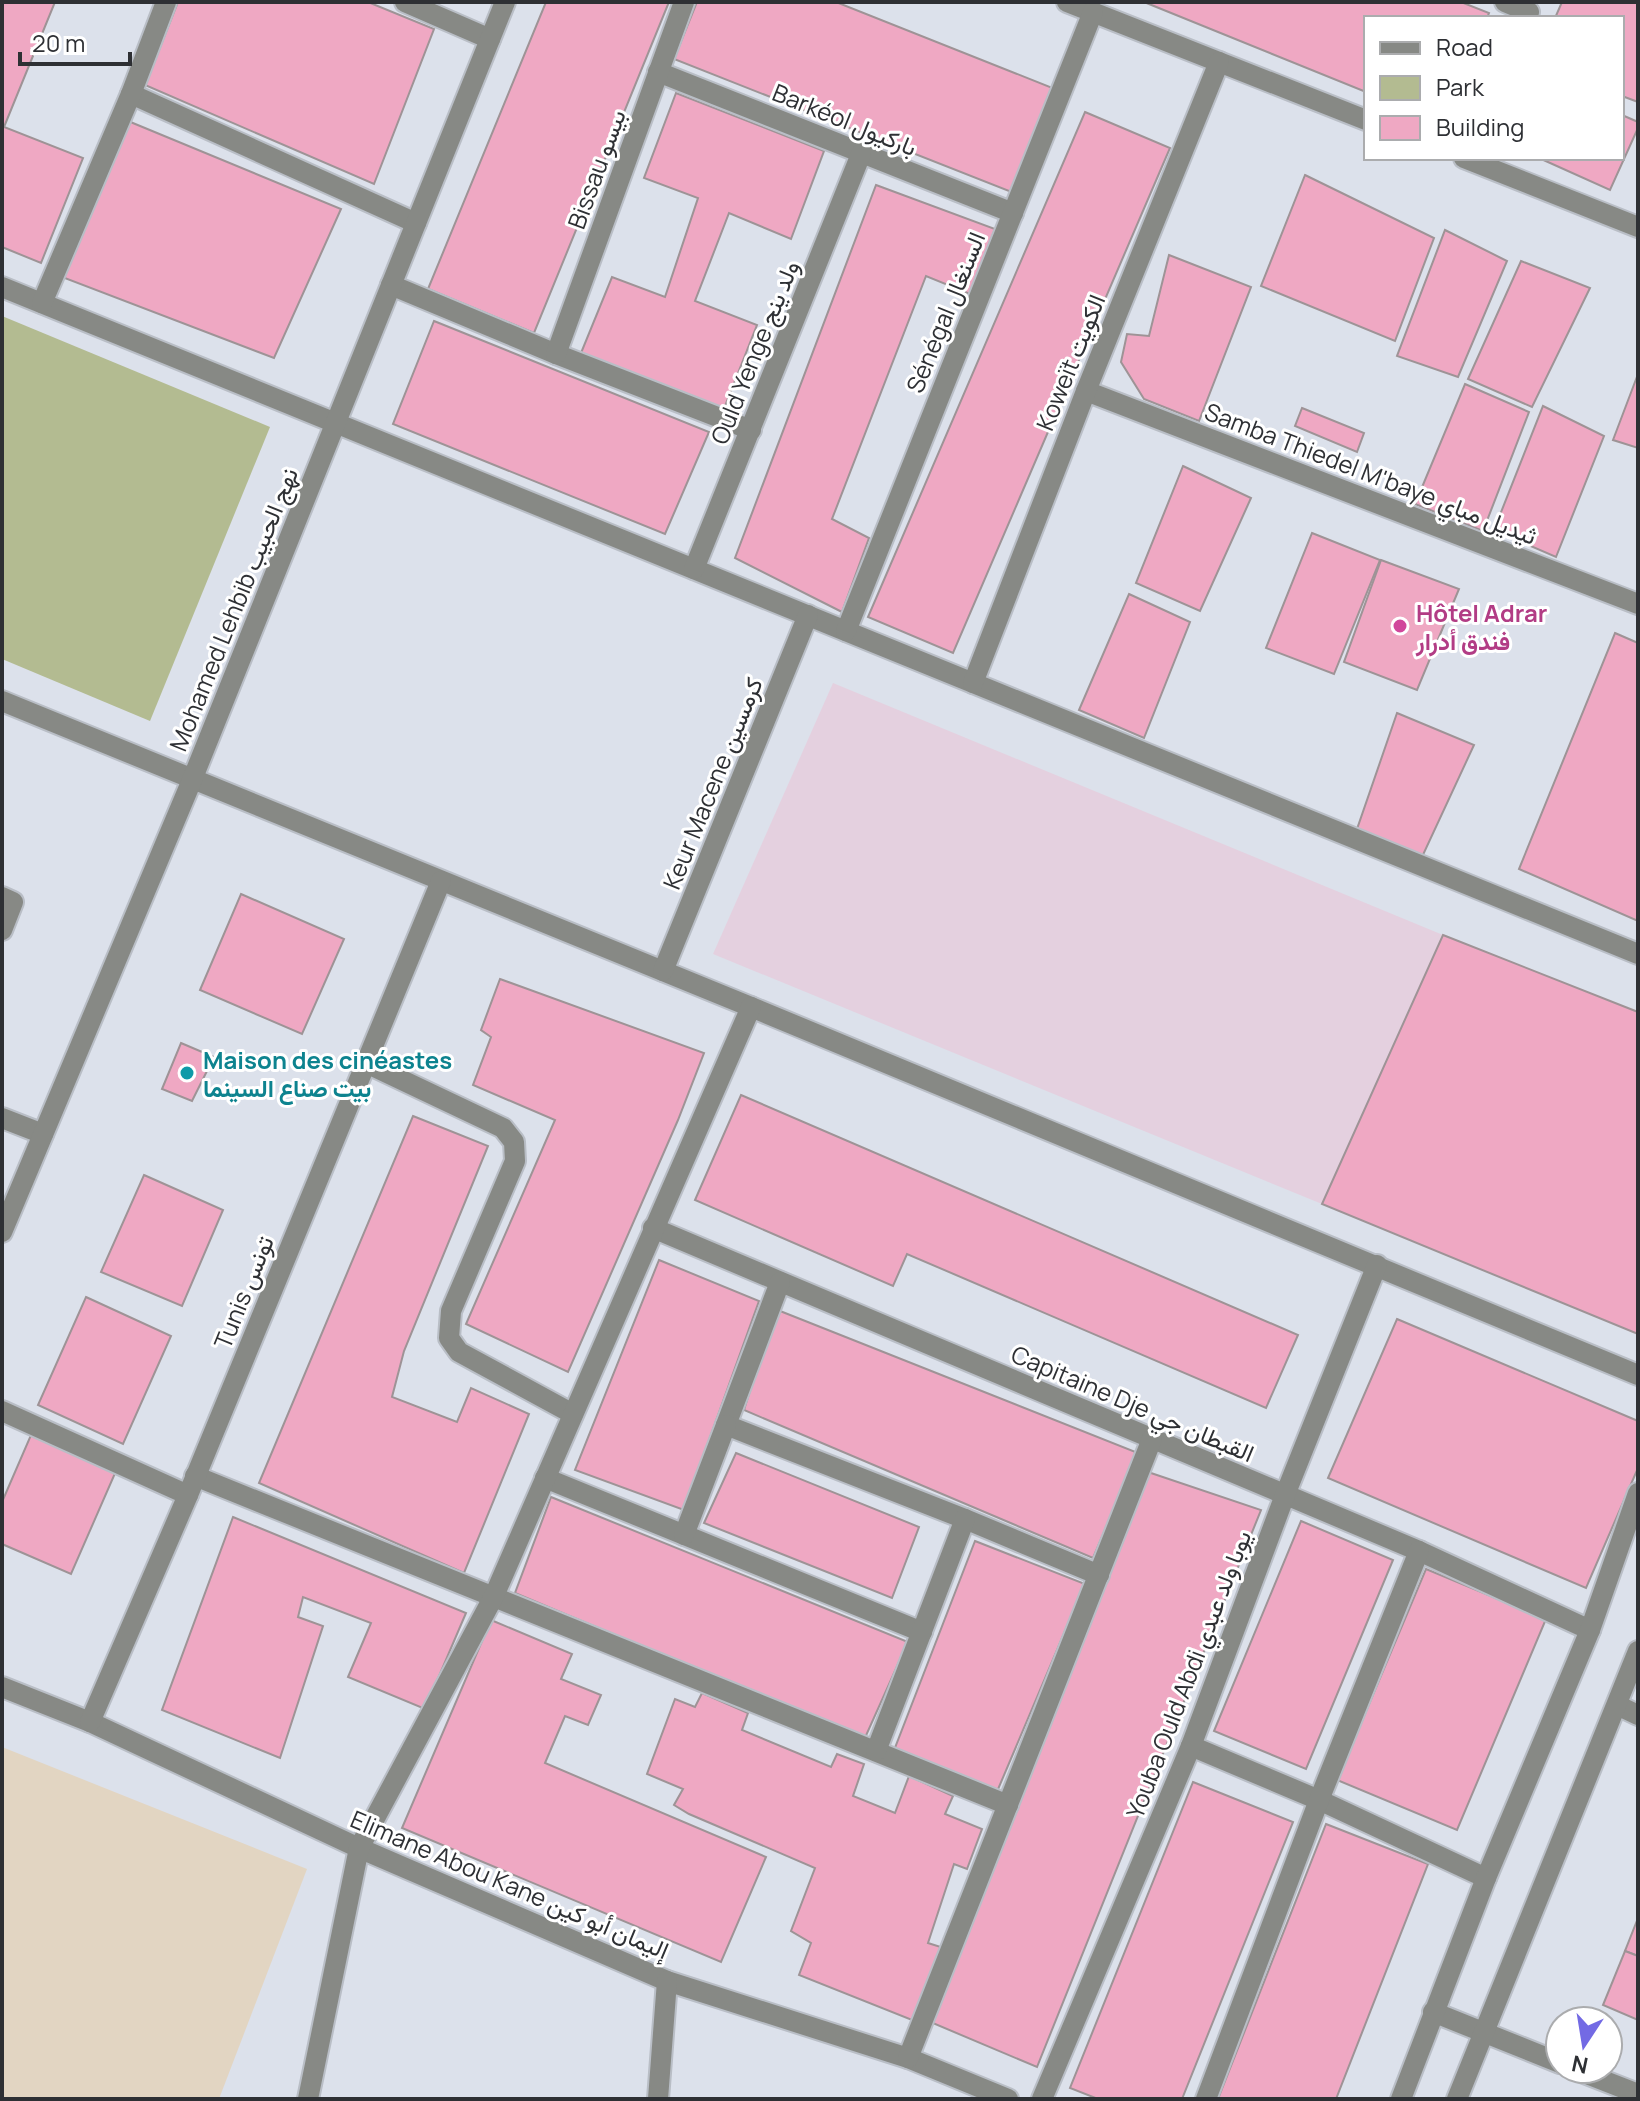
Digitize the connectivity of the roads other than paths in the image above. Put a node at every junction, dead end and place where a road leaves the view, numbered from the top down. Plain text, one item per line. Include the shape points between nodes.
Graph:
1 (166, 2) edge
2 (405, 2) edge
3 (505, 2) edge
4 (684, 2) edge
5 (1067, 2) edge
6 (1505, 2) edge
7 (1529, 11) edge
8 (1093, 12) junction
9 (490, 39) junction
10 (1219, 62) junction
11 (658, 72) junction
12 (131, 94) junction
13 (1364, 119) edge
14 (861, 154) junction
15 (1471, 160) edge
16 (1013, 213) junction
17 (416, 223) junction
18 (1638, 227) edge
19 (391, 285) junction
20 (2, 287) edge
21 (42, 303) junction
22 (556, 354) junction
23 (1086, 391) junction
24 (336, 423) junction
25 (751, 430) junction
26 (694, 569) junction
27 (1638, 604) edge
28 (808, 615) junction
29 (846, 631) junction
30 (973, 683) junction
31 (2, 701) edge
32 (192, 780) junction
33 (441, 881) junction
34 (2, 897) edge
35 (2, 930) edge
36 (1638, 954) edge
37 (663, 971) junction
38 (751, 1007) junction
39 (366, 1063) junction
40 (2, 1118) edge
41 (43, 1134) junction
42 (653, 1228) junction
43 (2, 1232) edge
44 (1377, 1265) junction
45 (780, 1282) junction
46 (1638, 1375) edge
47 (2, 1411) edge
48 (573, 1414) junction
49 (726, 1425) junction
50 (1152, 1439) junction
51 (545, 1478) junction
52 (192, 1485) junction
53 (1638, 1493) edge
54 (1285, 1495) junction
55 (965, 1519) junction
56 (684, 1535) junction
57 (1419, 1551) junction
58 (1099, 1575) junction
59 (494, 1596) junction
60 (1590, 1630) junction
61 (922, 1632) junction
62 (1638, 1651) edge
63 (2, 1687) edge
64 (1617, 1705) junction
65 (1638, 1715) edge
66 (90, 1722) junction
67 (1191, 1746) junction
68 (876, 1751) junction
69 (1319, 1800) junction
70 (1008, 1805) junction
71 (359, 1848) junction
72 (1486, 1878) junction
73 (667, 1981) junction
74 (1433, 2012) junction
75 (1483, 2033) junction
76 (1544, 2057) edge
77 (908, 2058) junction
78 (1615, 2085) edge
79 (1638, 2094) edge
80 (308, 2099) edge
81 (658, 2099) edge
82 (1008, 2099) edge
83 (1042, 2099) edge
84 (1206, 2099) edge
85 (1401, 2099) edge
86 (1457, 2099) edge

1 - 12 street
2 - 9 street
3 - 9 street, Mohamed Lehbib نهج الحبيب
4 - 11 street, Bissau بيسو
5 - 8 street
6 - 7 street
8 - 10 street
8 - 16 street, Sénégal السنغال
9 - 17 street, Mohamed Lehbib نهج الحبيب
10 - 13 street
10 - 23 street, Koweït الكويت
11 - 14 street, Barkéol باركيول
11 - 22 street, Bissau بيسو
12 - 17 street
12 - 21 street
14 - 16 street, Barkéol باركيول
14 - 25 street, Ould Yenge ولد ينج
15 - 18 street
16 - 29 street, Sénégal السنغال
17 - 19 street, Mohamed Lehbib نهج الحبيب
19 - 22 street
19 - 24 street, Mohamed Lehbib نهج الحبيب
20 - 21 street
21 - 24 street
22 - 25 street
23 - 27 street, Samba Thiedel M'baye ثيديل مباي
23 - 30 street, Koweït الكويت
24 - 26 street
24 - 32 street, Mohamed Lehbib نهج الحبيب
25 - 26 street, Ould Yenge ولد ينج
26 - 28 street
28 - 29 street
28 - 37 street, Keur Macene كرمسين
29 - 30 street
30 - 36 street
31 - 32 street
32 - 33 street
32 - 41 street, Mohamed Lehbib نهج الحبيب
33 - 37 street
33 - 39 street, Tunis تونس
34 - 35 street via 13,902
37 - 38 street
38 - 42 street
38 - 44 street
39 - 48 street via 503,1128 514,1142 515,1161 451,1311 449,1338 459,1352
39 - 52 street, Tunis تونس
40 - 41 street
41 - 43 street, Mohamed Lehbib نهج الحبيب
42 - 45 street, Capitaine Dje القبطان جي
42 - 48 street
44 - 46 street
44 - 54 street, Youba Ould Abdi يوبا ولد عبدي
45 - 49 street
45 - 50 street, Capitaine Dje القبطان جي
47 - 52 street
48 - 51 street
49 - 55 street
49 - 56 street
50 - 54 street, Capitaine Dje القبطان جي
50 - 58 street
51 - 56 street
51 - 59 street
52 - 59 street
52 - 66 street, Tunis تونس
53 - 60 street
54 - 57 street, Capitaine Dje القبطان جي
54 - 67 street, Youba Ould Abdi يوبا ولد عبدي
55 - 58 street
55 - 61 street
56 - 61 street
57 - 60 street, Capitaine Dje القبطان جي
57 - 69 street
58 - 70 street
59 - 68 street
59 - 71 street
60 - 72 street
61 - 68 street
62 - 64 street
63 - 66 street, Elimane Abou Kane إليمان أبو كين
64 - 65 street
64 - 75 street
66 - 71 street, Elimane Abou Kane إليمان أبو كين
67 - 69 street
67 - 83 street, Youba Ould Abdi يوبا ولد عبدي
68 - 70 street
69 - 72 street
69 - 84 street
70 - 77 street
71 - 73 street, Elimane Abou Kane إليمان أبو كين
71 - 80 street
72 - 74 street
73 - 77 street, Elimane Abou Kane إليمان أبو كين
73 - 81 street
74 - 75 street
74 - 85 street
75 - 76 street
75 - 86 street
77 - 82 street, Elimane Abou Kane إليمان أبو كين
78 - 79 street

